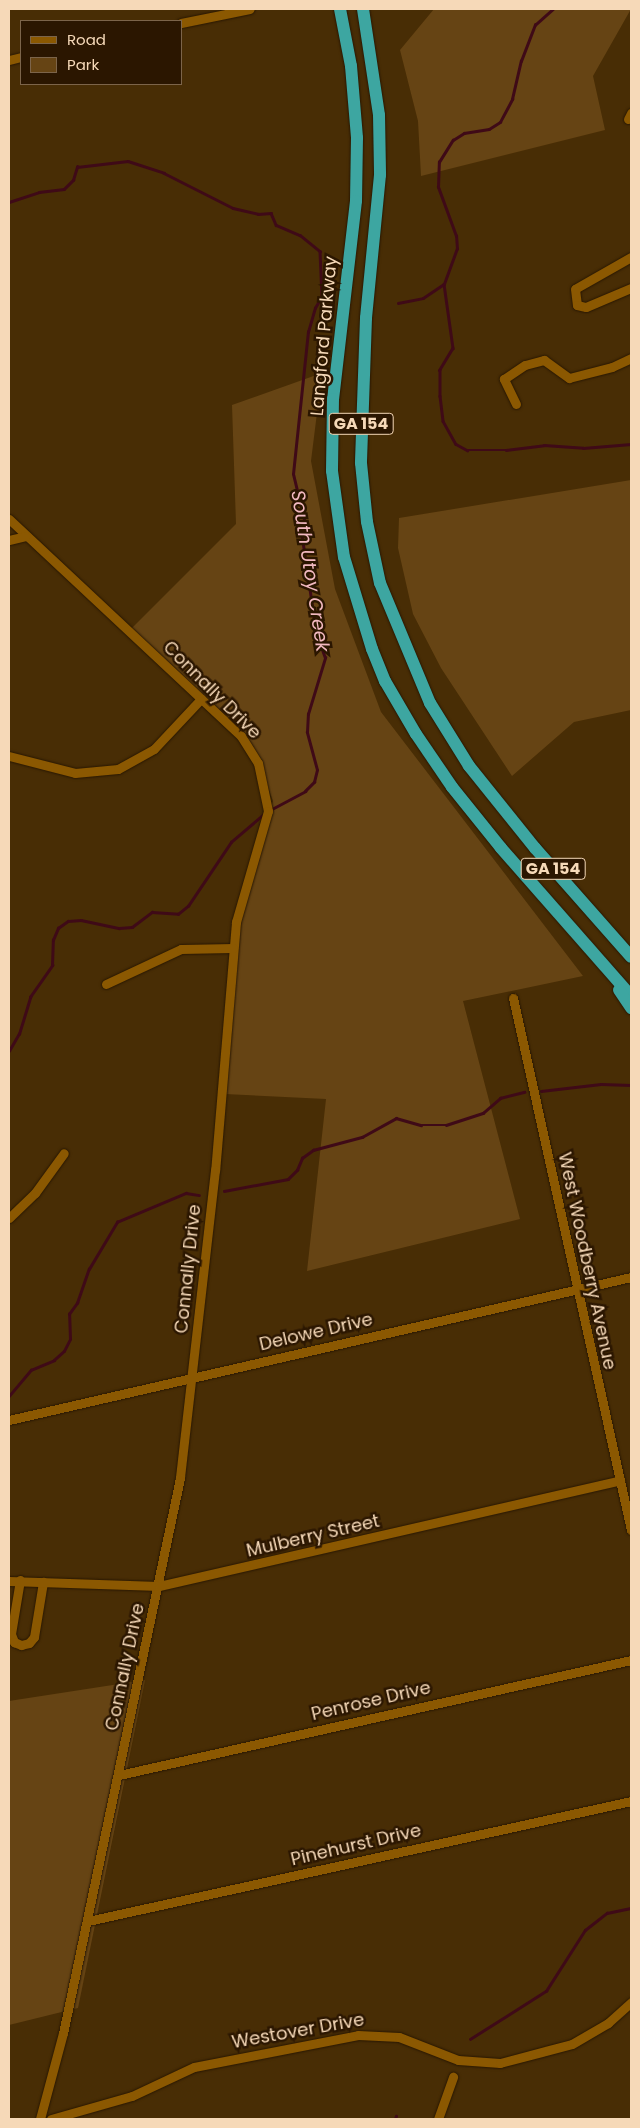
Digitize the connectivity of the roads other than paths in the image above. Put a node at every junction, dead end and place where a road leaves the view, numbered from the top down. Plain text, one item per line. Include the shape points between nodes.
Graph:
1 (250, 9) edge
2 (340, 9) edge
3 (363, 9) edge
4 (182, 23) edge
5 (631, 257) edge
6 (631, 288) edge
7 (631, 358) edge
8 (516, 404) dead end
9 (9, 520) edge
10 (26, 536) junction
11 (9, 540) edge
12 (201, 699) junction
13 (9, 756) edge
14 (233, 948) junction
15 (631, 957) edge
16 (600, 961) junction
17 (106, 984) dead end
18 (631, 996) edge
19 (513, 998) dead end
20 (631, 1008) edge
21 (64, 1153) dead end
22 (9, 1218) edge
23 (631, 1277) edge
24 (576, 1289) junction
25 (193, 1377) junction
26 (9, 1420) edge
27 (620, 1480) junction
28 (631, 1530) edge
29 (20, 1580) junction
30 (9, 1581) edge
31 (43, 1582) junction
32 (158, 1586) junction
33 (631, 1660) edge
34 (118, 1775) junction
35 (631, 1801) edge
36 (88, 1921) junction
37 (631, 2002) edge
38 (453, 2077) dead end
39 (40, 2119) edge
40 (51, 2119) edge
41 (438, 2119) edge

1 - 4 street
2 - 16 highway, Langford Parkway / GA 154 via 351,66 357,138 356,201 333,399 332,471 344,557 372,649 407,720 452,787
3 - 15 highway, GA 154 via 379,116 380,175 366,318 361,463 367,522 380,583 430,703 469,766 535,848
5 - 6 street via 576,289 577,306 586,307
7 - 8 street via 612,368 569,378 544,360 525,365 504,379
9 - 10 street, Connally Drive
10 - 11 street
10 - 12 street, Connally Drive
12 - 13 street via 154,749 118,769 75,773
12 - 14 street, Connally Drive via 251,748 267,798 266,825 244,886
14 - 17 street via 181,949
14 - 25 street, Connally Drive via 217,1151
16 - 18 highway, Langford Parkway / GA 154
16 - 20 highway
19 - 24 street, West Woodberry Avenue
21 - 22 street via 35,1194
23 - 24 street, Delowe Drive
24 - 25 street, Delowe Drive
24 - 27 street, West Woodberry Avenue
25 - 26 street, Delowe Drive
25 - 32 street, Connally Drive via 180,1478
27 - 28 street, West Woodberry Avenue
27 - 32 street, Mulberry Street
29 - 30 street, Mulberry Street
29 - 31 street, Mulberry Street
29 - 31 street via 11,1634 14,1642 21,1645 34,1637
31 - 32 street, Mulberry Street
32 - 34 street, Connally Drive
33 - 34 street, Penrose Drive
34 - 36 street, Connally Drive
35 - 36 street, Pinehurst Drive
36 - 39 street, Connally Drive
37 - 40 street, Westover Drive via 608,2023 572,2044 500,2063 458,2060 399,2037 358,2035 194,2067 132,2096
38 - 41 street

